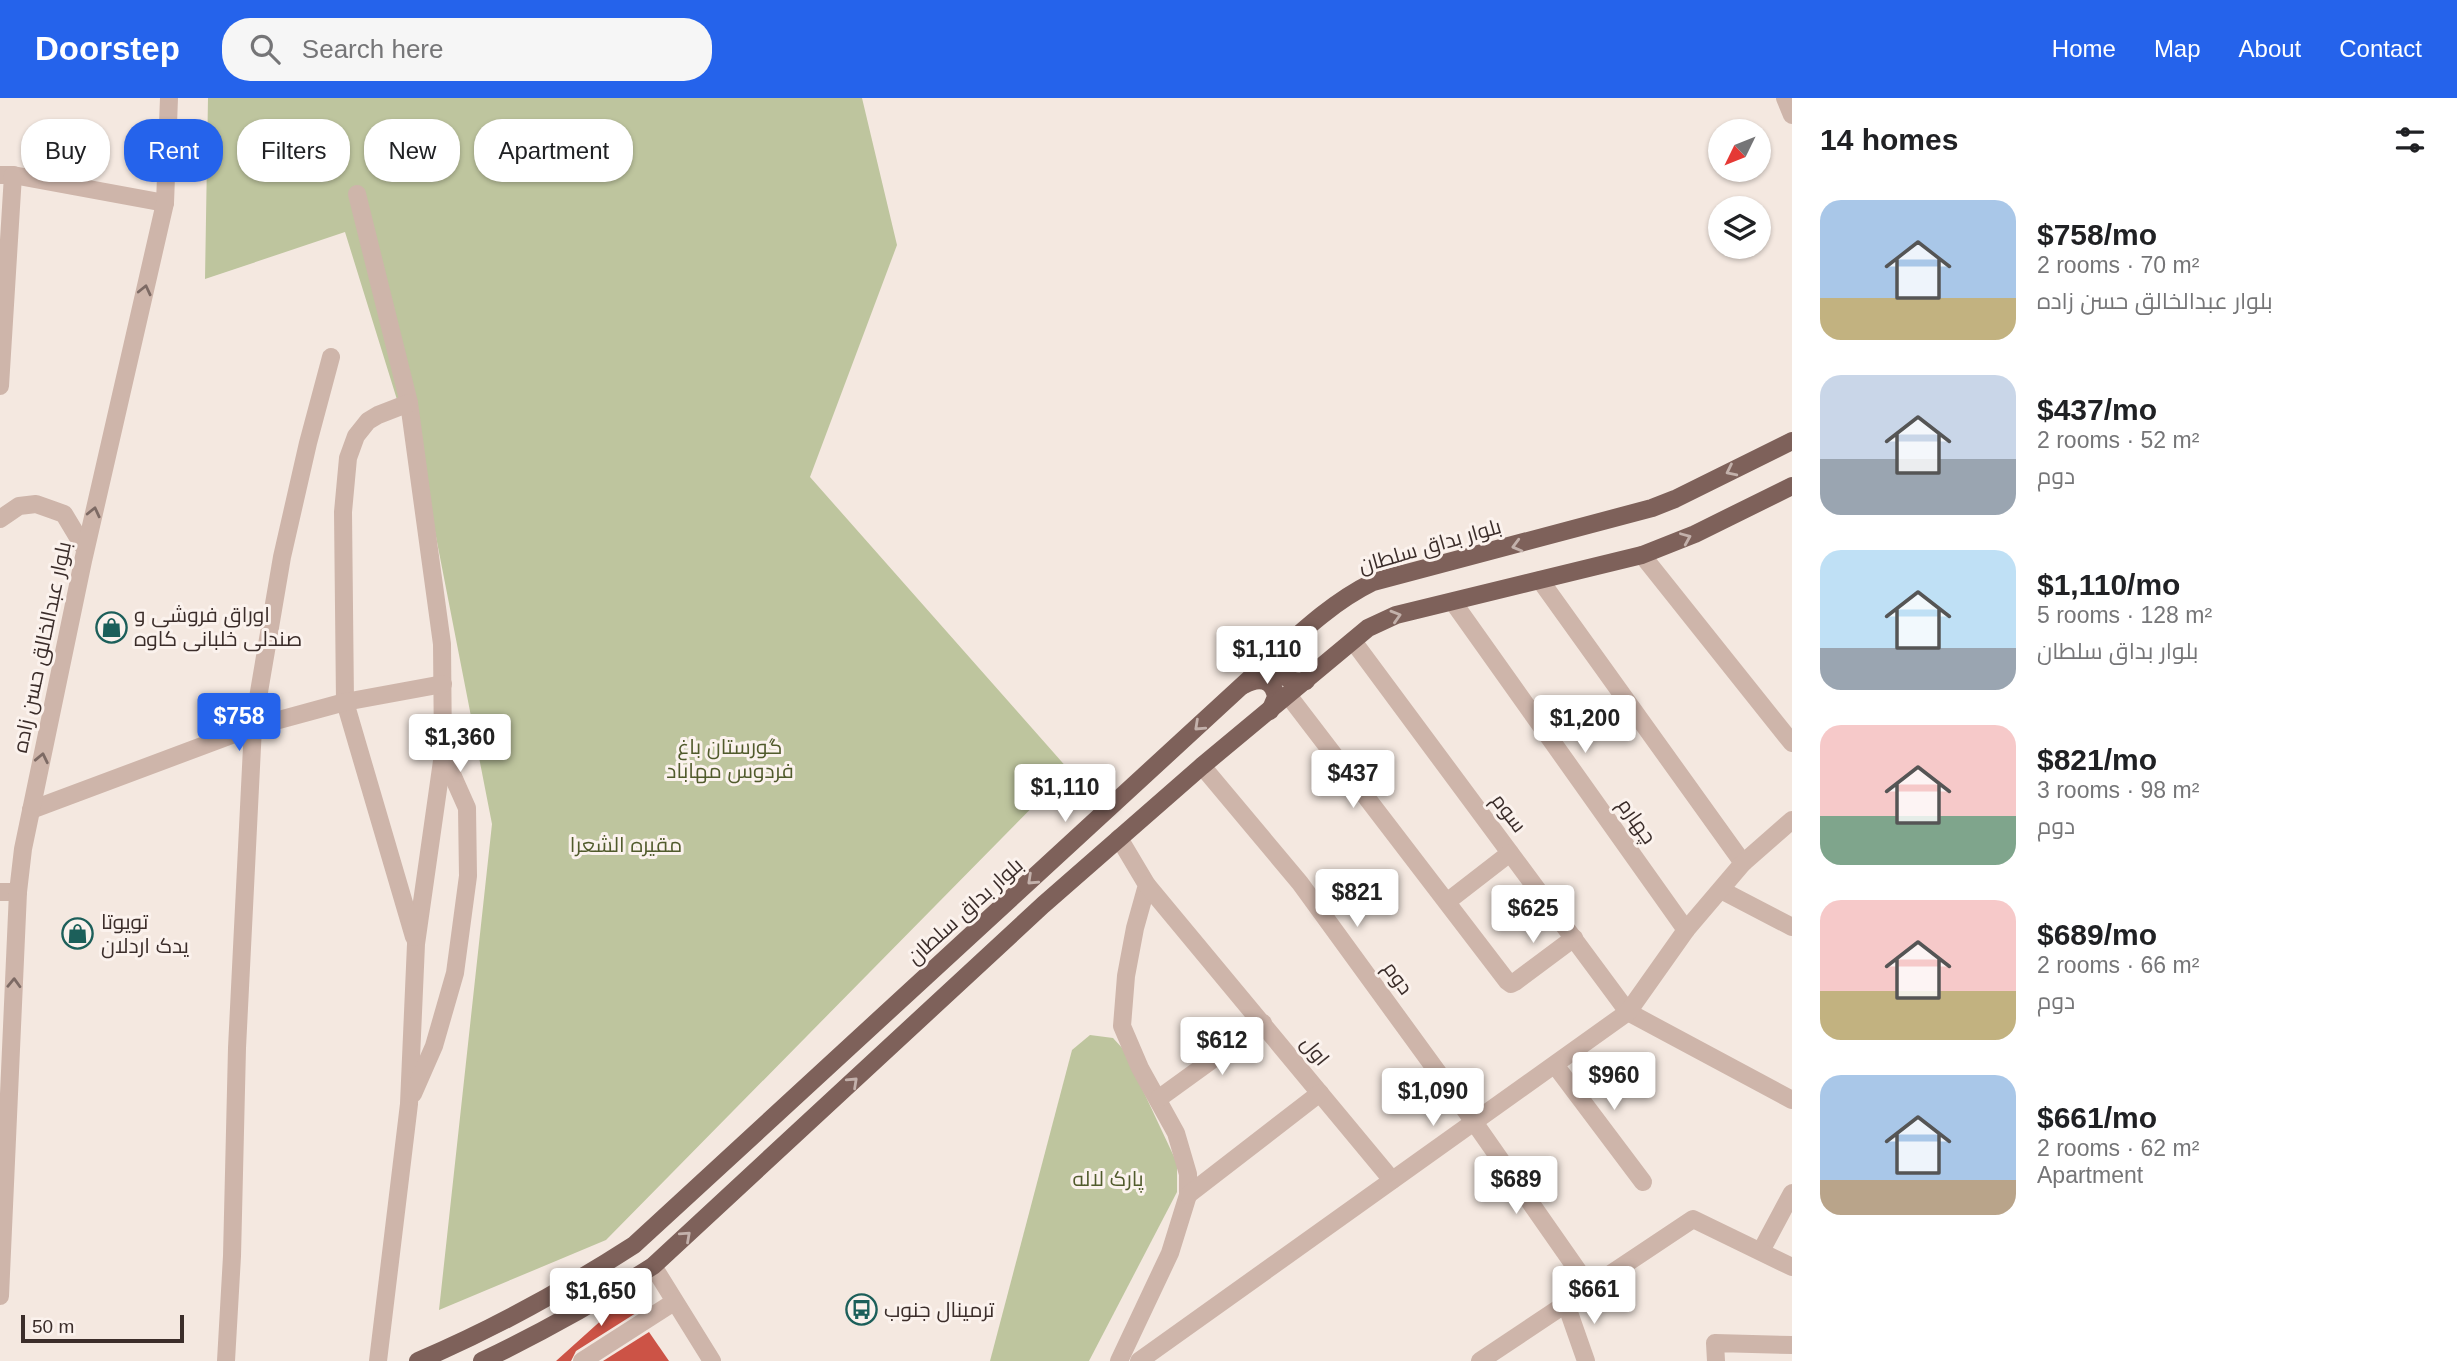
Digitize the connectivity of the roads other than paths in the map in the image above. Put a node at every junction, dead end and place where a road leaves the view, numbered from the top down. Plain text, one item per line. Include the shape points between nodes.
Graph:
1 (169, 98) edge
2 (1785, 98) edge
3 (1792, 114) edge
4 (6, 175) edge
5 (357, 194) dead end
6 (165, 203) junction
7 (331, 356) dead end
8 (0, 386) edge
9 (409, 403) junction
10 (1792, 441) edge
11 (1792, 486) edge
12 (0, 519) edge
13 (85, 549) junction
14 (1642, 555) junction
15 (1540, 580) junction
16 (1453, 602) junction
17 (1353, 641) junction
18 (1281, 650) junction
19 (1306, 681) junction
20 (443, 684) junction
21 (1244, 685) junction
22 (1288, 695) junction
23 (345, 702) junction
24 (1270, 711) junction
25 (253, 727) junction
26 (1792, 743) edge
27 (443, 754) junction
28 (1202, 766) junction
29 (32, 810) junction
30 (1792, 820) edge
31 (1119, 838) junction
32 (1510, 853) junction
33 (1743, 863) junction
34 (1147, 886) junction
35 (1721, 890) junction
36 (9, 892) edge
37 (1447, 901) junction
38 (1792, 927) edge
39 (1686, 930) junction
40 (1574, 938) junction
41 (416, 944) junction
42 (1628, 1012) junction
43 (1263, 1023) junction
44 (1555, 1065) junction
45 (1320, 1093) junction
46 (1790, 1095) edge
47 (1158, 1099) junction
48 (409, 1104) junction
49 (1474, 1122) junction
50 (1392, 1180) junction
51 (1643, 1182) dead end
52 (1792, 1193) edge
53 (1188, 1195) junction
54 (1761, 1251) junction
55 (653, 1266) junction
56 (1792, 1267) edge
57 (1590, 1288) junction
58 (0, 1296) edge
59 (674, 1302) junction
60 (1566, 1304) junction
61 (1792, 1345) edge
62 (226, 1361) edge
63 (378, 1361) edge
64 (418, 1361) edge
65 (482, 1361) edge
66 (582, 1361) edge
67 (712, 1361) edge
68 (1119, 1361) edge
69 (1139, 1361) edge
70 (1480, 1361) edge
71 (1586, 1361) edge
72 (1716, 1361) edge

1 - 6 street
2 - 3 street
4 - 6 street
4 - 8 street
5 - 9 street
13 -> 6 street, بلوار عبدالخالق حسن زاده
7 - 25 street via 282,557
9 - 20 street via 442,644
9 - 23 street via 368,421 348,458
10 -> 18 main road, بلوار بداق سلطان via 1652,508 1373,582 1337,603
14 -> 11 main road
12 - 13 street via 19,506 36,504 53,510 64,514
29 -> 13 street, بلوار عبدالخالق حسن زاده
14 - 15 main road
14 - 26 street
15 - 16 main road
15 - 33 street
17 -> 16 main road via 1381,621
16 - 39 street, چهارم
17 - 19 main road
17 - 32 street, سوم
18 - 19 main road via 1278,663 1282,675 1293,682
18 - 21 main road, بلوار بداق سلطان
19 - 22 main road
20 - 23 street
20 - 27 street
21 - 24 main road via 1258,679 1272,686 1276,696
21 -> 64 main road, بلوار بداق سلطان via 634,1245 519,1315
22 - 24 main road
22 - 37 street
23 - 25 street
23 - 41 street
24 - 28 main road
25 - 29 street
25 - 62 street
27 - 41 street
27 - 48 street via 467,808 468,876 455,973 434,1046
28 - 31 main road
28 - 49 street, دوم via 1300,883
29 - 36 street, بلوار عبدالخالق حسن زاده
30 - 33 street
31 - 34 street, اول
55 -> 31 main road
32 - 37 street
32 - 40 street, سوم
33 - 35 street
34 - 43 street, اول
34 - 47 street via 1126,976 1122,1026
35 - 38 street
35 - 39 street
58 -> 36 street, بلوار عبدالخالق حسن زاده
37 - 40 street via 1511,984
39 - 42 street
40 - 42 street, سوم
41 - 48 street
42 - 44 street
42 - 46 street
43 - 45 street, اول
43 - 47 street
44 - 49 street
44 - 51 street
45 - 50 street, اول
45 - 53 street
47 - 53 street via 1177,1133 1188,1174
48 - 63 street
49 - 50 street
49 - 57 street, دوم
50 - 69 street
52 - 54 street
53 - 68 street via 1170,1253
54 - 56 street
54 - 57 street via 1693,1219
55 - 59 street
55 - 65 main road via 531,1338
57 - 60 street
59 - 66 street
59 - 67 street
60 - 70 street
60 - 71 street
61 - 72 street via 1715,1343

